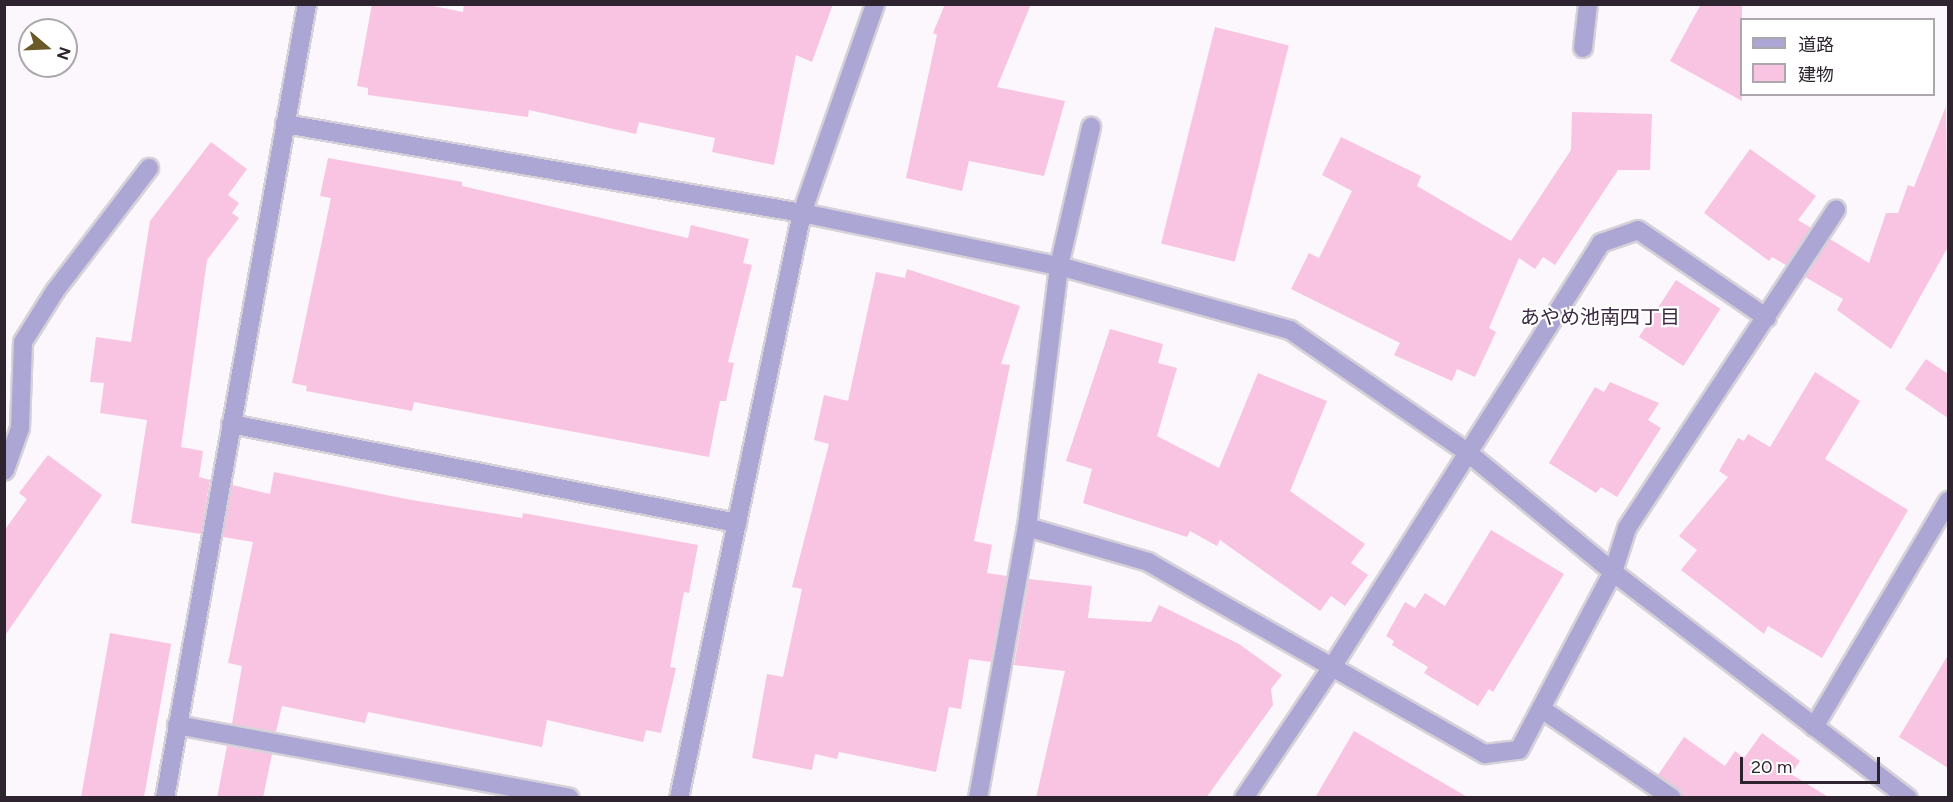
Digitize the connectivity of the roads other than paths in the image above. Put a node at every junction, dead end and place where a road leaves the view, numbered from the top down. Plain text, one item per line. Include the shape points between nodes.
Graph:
1 (307, 4) edge
2 (875, 4) edge
3 (1588, 4) edge
4 (1583, 48) dead end
5 (285, 124) junction
6 (1091, 127) dead end
7 (149, 168) dead end
8 (1836, 210) dead end
9 (802, 213) junction
10 (1059, 267) junction
11 (1767, 318) junction
12 (231, 424) junction
13 (1467, 452) junction
14 (5, 470) edge
15 (1948, 501) edge
16 (737, 523) junction
17 (1027, 527) junction
18 (1613, 572) junction
19 (1334, 664) junction
20 (1543, 710) junction
21 (177, 725) junction
22 (1814, 727) junction
23 (165, 798) edge
24 (569, 798) edge
25 (679, 798) edge
26 (978, 798) edge
27 (1244, 798) edge
28 (1672, 798) edge
29 (1908, 798) edge

1 - 5 street
2 - 9 street
3 - 4 street
5 - 9 street
5 - 12 street
6 - 10 street
7 - 14 street via 55,291 23,342 20,428
8 - 11 street
9 - 10 street
9 - 16 street
10 - 13 street via 1290,330
10 - 17 street
11 - 13 street via 1638,230 1601,243
11 - 18 street via 1627,528
12 - 16 street
12 - 21 street
13 - 18 street
13 - 19 street
15 - 22 street
16 - 25 street
17 - 19 street via 1148,562
17 - 26 street
18 - 20 street
18 - 22 street
19 - 20 street via 1485,754 1519,750
19 - 27 street
20 - 28 street
21 - 23 street
21 - 24 street
22 - 29 street

